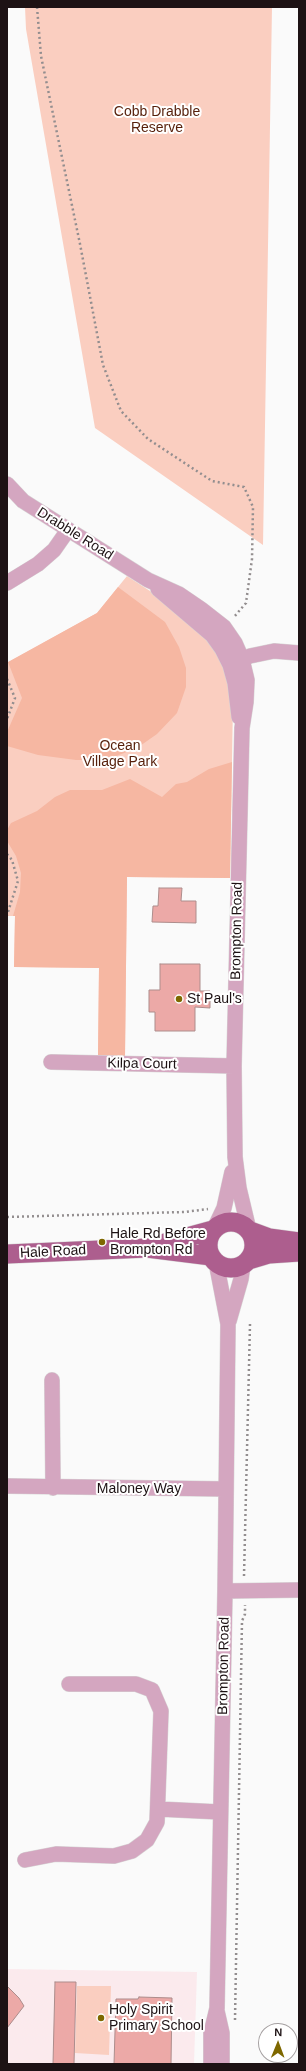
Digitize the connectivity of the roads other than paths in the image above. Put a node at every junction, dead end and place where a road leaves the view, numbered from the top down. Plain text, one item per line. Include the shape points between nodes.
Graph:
1 (7, 484) edge
2 (68, 530) junction
3 (148, 580) junction
4 (7, 583) edge
5 (299, 653) edge
6 (236, 662) junction
7 (51, 1062) dead end
8 (234, 1066) junction
9 (235, 1157) junction
10 (214, 1230) junction
11 (250, 1231) junction
12 (299, 1242) edge
13 (147, 1248) junction
14 (299, 1252) edge
15 (7, 1254) edge
16 (213, 1259) junction
17 (246, 1262) junction
18 (228, 1324) junction
19 (52, 1380) dead end
20 (7, 1486) edge
21 (53, 1488) junction
22 (226, 1489) junction
23 (225, 1590) junction
24 (299, 1590) edge
25 (69, 1684) dead end
26 (158, 1809) junction
27 (220, 1812) junction
28 (25, 1860) dead end
29 (216, 2061) edge

1 - 2 street, Drabble Road via 23,501
2 - 3 street, Drabble Road
2 - 4 street via 54,550 38,564
3 - 6 street, Drabble Road via 212,635
3 - 6 street, Drabble Road via 179,594 224,627 235,643
5 - 6 street via 274,651
6 - 8 street, Brompton Road via 236,702 242,728
7 - 8 street, Kilpa Court
8 - 9 street, Brompton Road
9 - 10 street, Brompton Road via 224,1208
9 - 11 street, Brompton Road via 239,1188
10 - 11 main road via 220,1224 236,1222
10 - 13 main road, Hale Road
10 - 16 main road via 209,1238 208,1247
11 - 12 main road via 269,1238
11 - 17 main road via 254,1246
13 - 15 main road, Hale Road
13 - 16 main road, Hale Road
14 - 17 main road via 269,1254
16 - 17 main road via 224,1267 234,1268
16 - 18 street, Brompton Road
17 - 18 street, Brompton Road
18 - 22 street, Brompton Road
19 - 21 street
20 - 21 street, Maloney Way
21 - 22 street, Maloney Way
22 - 23 street, Brompton Road
23 - 24 street
23 - 27 street, Brompton Road
25 - 26 street via 136,1684 152,1690 160,1711
26 - 27 street
26 - 28 street via 157,1822 147,1840 132,1851 114,1856 56,1854
27 - 29 street, Brompton Road via 217,2008 211,2033

